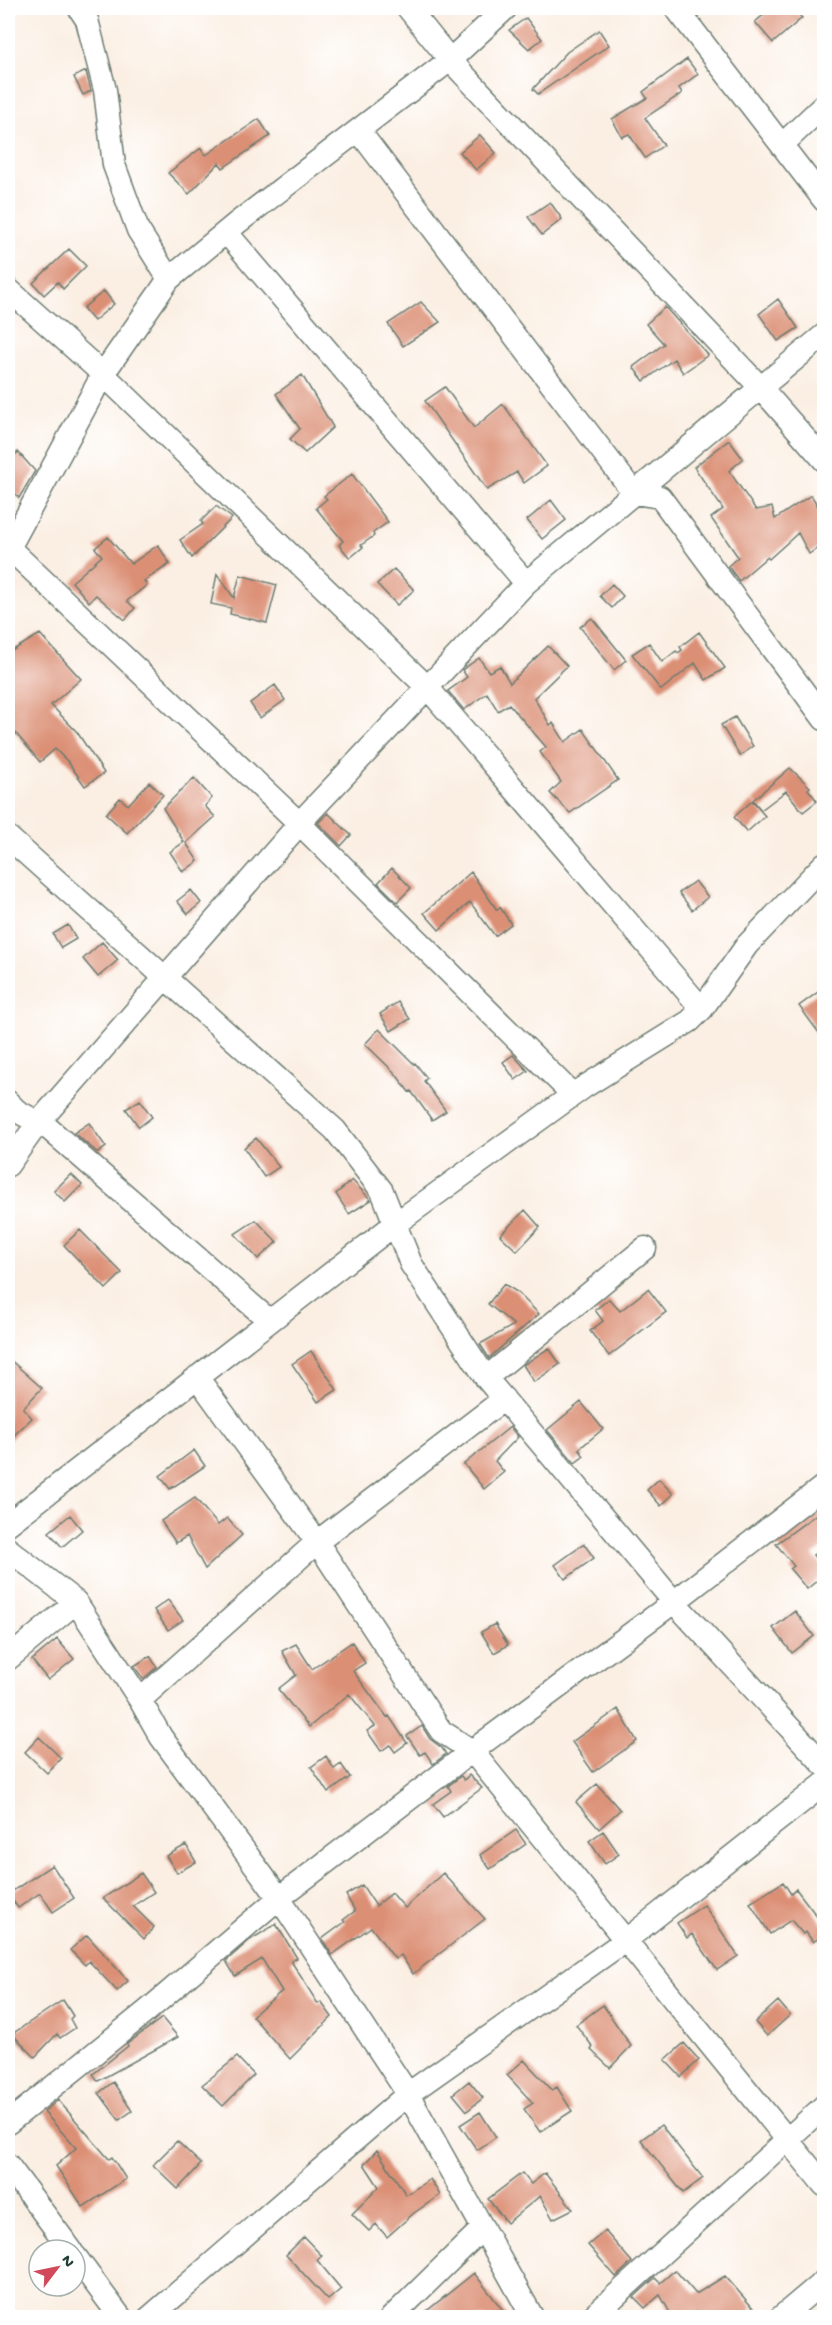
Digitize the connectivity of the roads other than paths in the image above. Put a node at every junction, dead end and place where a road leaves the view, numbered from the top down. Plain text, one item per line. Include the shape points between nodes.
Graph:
1 (79, 8) edge
2 (408, 8) edge
3 (506, 8) edge
4 (676, 8) edge
5 (450, 60) junction
6 (825, 105) edge
7 (359, 131) junction
8 (782, 145) junction
9 (825, 200) edge
10 (226, 232) junction
11 (169, 279) junction
12 (8, 289) edge
13 (825, 335) edge
14 (103, 374) junction
15 (761, 388) junction
16 (825, 460) edge
17 (634, 493) junction
18 (8, 549) edge
19 (526, 583) junction
20 (427, 687) junction
21 (825, 719) edge
22 (299, 824) junction
23 (8, 837) edge
24 (825, 864) edge
25 (165, 978) junction
26 (702, 1009) junction
27 (573, 1095) junction
28 (8, 1102) edge
29 (38, 1123) junction
30 (8, 1165) edge
31 (395, 1224) junction
32 (645, 1248) dead end
33 (270, 1321) junction
34 (197, 1377) junction
35 (486, 1378) junction
36 (504, 1399) junction
37 (825, 1486) edge
38 (8, 1524) edge
39 (317, 1542) junction
40 (8, 1550) edge
41 (76, 1602) junction
42 (674, 1602) junction
43 (8, 1659) edge
44 (140, 1700) junction
45 (472, 1751) junction
46 (825, 1765) edge
47 (825, 1784) edge
48 (279, 1898) junction
49 (626, 1940) junction
50 (408, 2094) junction
51 (825, 2106) edge
52 (8, 2123) edge
53 (788, 2140) junction
54 (8, 2165) edge
55 (825, 2186) edge
56 (483, 2228) junction
57 (61, 2238) edge
58 (87, 2272) edge
59 (825, 2281) edge
60 (121, 2318) edge
61 (149, 2318) edge
62 (391, 2318) edge
63 (533, 2318) edge
64 (591, 2318) edge
65 (780, 2318) edge

1 - 11 street via 87,20 105,90 114,165 138,230
2 - 5 street
3 - 5 street
4 - 8 street
5 - 7 street
5 - 15 street
6 - 8 street
7 - 10 street
7 - 17 street
8 - 9 street
10 - 11 street
10 - 19 street
11 - 14 street
12 - 14 street
13 - 15 street
14 - 18 street
14 - 20 street
15 - 16 street
15 - 17 street
17 - 19 street
17 - 21 street via 660,497
18 - 22 street
19 - 20 street
20 - 22 street
20 - 26 street
22 - 25 street
22 - 27 street
23 - 25 street
24 - 26 street via 747,945
25 - 29 street
25 - 31 street via 335,1130 382,1191
26 - 27 street via 690,1021
27 - 31 street
28 - 29 street
29 - 30 street
29 - 33 street
31 - 33 street
31 - 35 street via 411,1264
32 - 35 street
33 - 34 street
34 - 38 street
34 - 39 street
35 - 36 street
36 - 39 street
36 - 42 street
37 - 42 street
39 - 44 street
39 - 45 street via 441,1731
40 - 41 street
41 - 43 street
41 - 44 street
42 - 45 street
42 - 46 street
44 - 48 street via 161,1737
45 - 48 street
45 - 49 street
47 - 49 street
48 - 50 street
48 - 52 street
49 - 50 street
49 - 53 street
50 - 56 street
50 - 61 street
51 - 53 street
53 - 55 street
53 - 64 street
54 - 57 street
56 - 62 street
56 - 63 street
58 - 60 street
59 - 65 street

